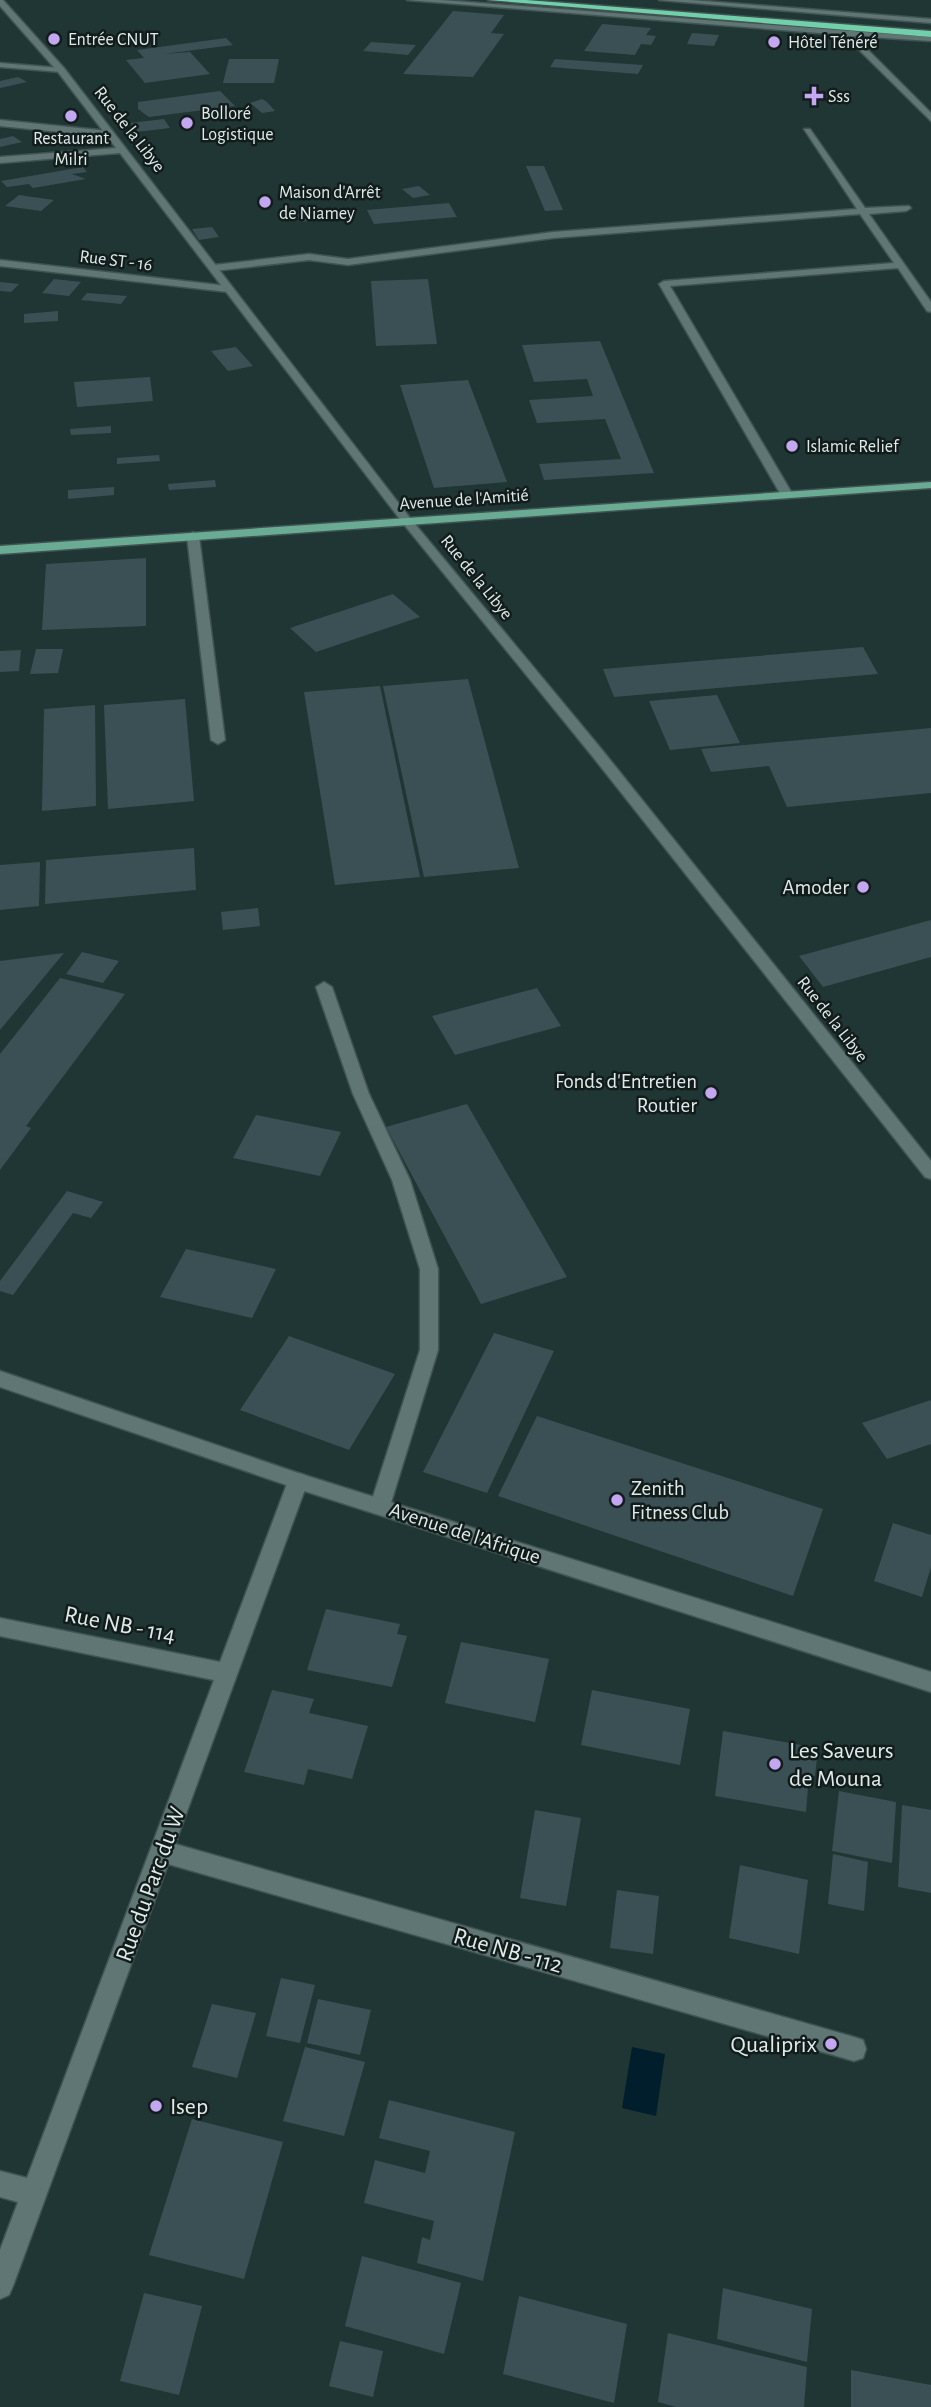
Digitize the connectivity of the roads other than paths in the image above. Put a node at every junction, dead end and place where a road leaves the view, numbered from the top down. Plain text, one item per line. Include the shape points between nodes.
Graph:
1 (411, 0) edge
2 (492, 0) edge
3 (557, 0) edge
4 (663, 0) edge
5 (0, 1) edge
6 (931, 21) edge
7 (931, 31) edge
8 (847, 33) junction
9 (931, 39) edge
10 (0, 65) edge
11 (61, 70) junction
12 (931, 118) edge
13 (0, 123) edge
14 (807, 131) dead end
15 (110, 134) junction
16 (122, 150) junction
17 (0, 160) edge
18 (906, 208) dead end
19 (862, 210) junction
20 (0, 262) edge
21 (900, 265) junction
22 (214, 268) junction
23 (228, 289) junction
24 (931, 309) edge
25 (931, 485) edge
26 (787, 495) junction
27 (406, 520) junction
28 (193, 536) junction
29 (0, 550) edge
30 (218, 740) dead end
31 (324, 987) dead end
32 (931, 1173) edge
33 (0, 1378) edge
34 (298, 1480) junction
35 (380, 1506) junction
36 (0, 1627) edge
37 (229, 1673) junction
38 (931, 1682) edge
39 (162, 1851) junction
40 (854, 2049) dead end
41 (0, 2184) edge
42 (34, 2193) junction
43 (0, 2286) edge

1 - 8 street
2 - 7 highway
3 - 7 highway
4 - 6 street
5 - 11 street, Rue de la Libye
8 - 9 street
8 - 12 street
10 - 11 street
11 - 15 street, Rue de la Libye
13 - 15 street
14 - 19 street
15 - 16 street, Rue de la Libye
16 - 17 street
16 - 22 street, Rue de la Libye
18 - 19 street
19 - 21 street
19 - 22 street via 554,234 348,262 309,257
20 - 23 street, Rue ST - 16
21 - 24 street
21 - 26 street via 664,284
22 - 23 street, Rue de la Libye
23 - 27 street, Rue de la Libye
25 - 26 main road, Avenue de l'Amitié
26 - 27 main road, Avenue de l'Amitié
27 - 28 main road, Avenue de l'Amitié
27 - 32 street, Rue de la Libye
28 - 29 main road, Avenue de l'Amitié
28 - 30 street
31 - 35 street via 360,1094 401,1180 429,1269 429,1350
33 - 34 street, Avenue de l'Afrique
34 - 35 street, Avenue de l'Afrique
34 - 37 street, Rue du Parc du W
35 - 38 street, Avenue de l'Afrique
36 - 37 street, Rue NB - 114
37 - 39 street, Rue du Parc du W
39 - 40 street, Rue NB - 112
39 - 42 street, Rue du Parc du W
41 - 42 street
42 - 43 street, Rue du Parc du W

